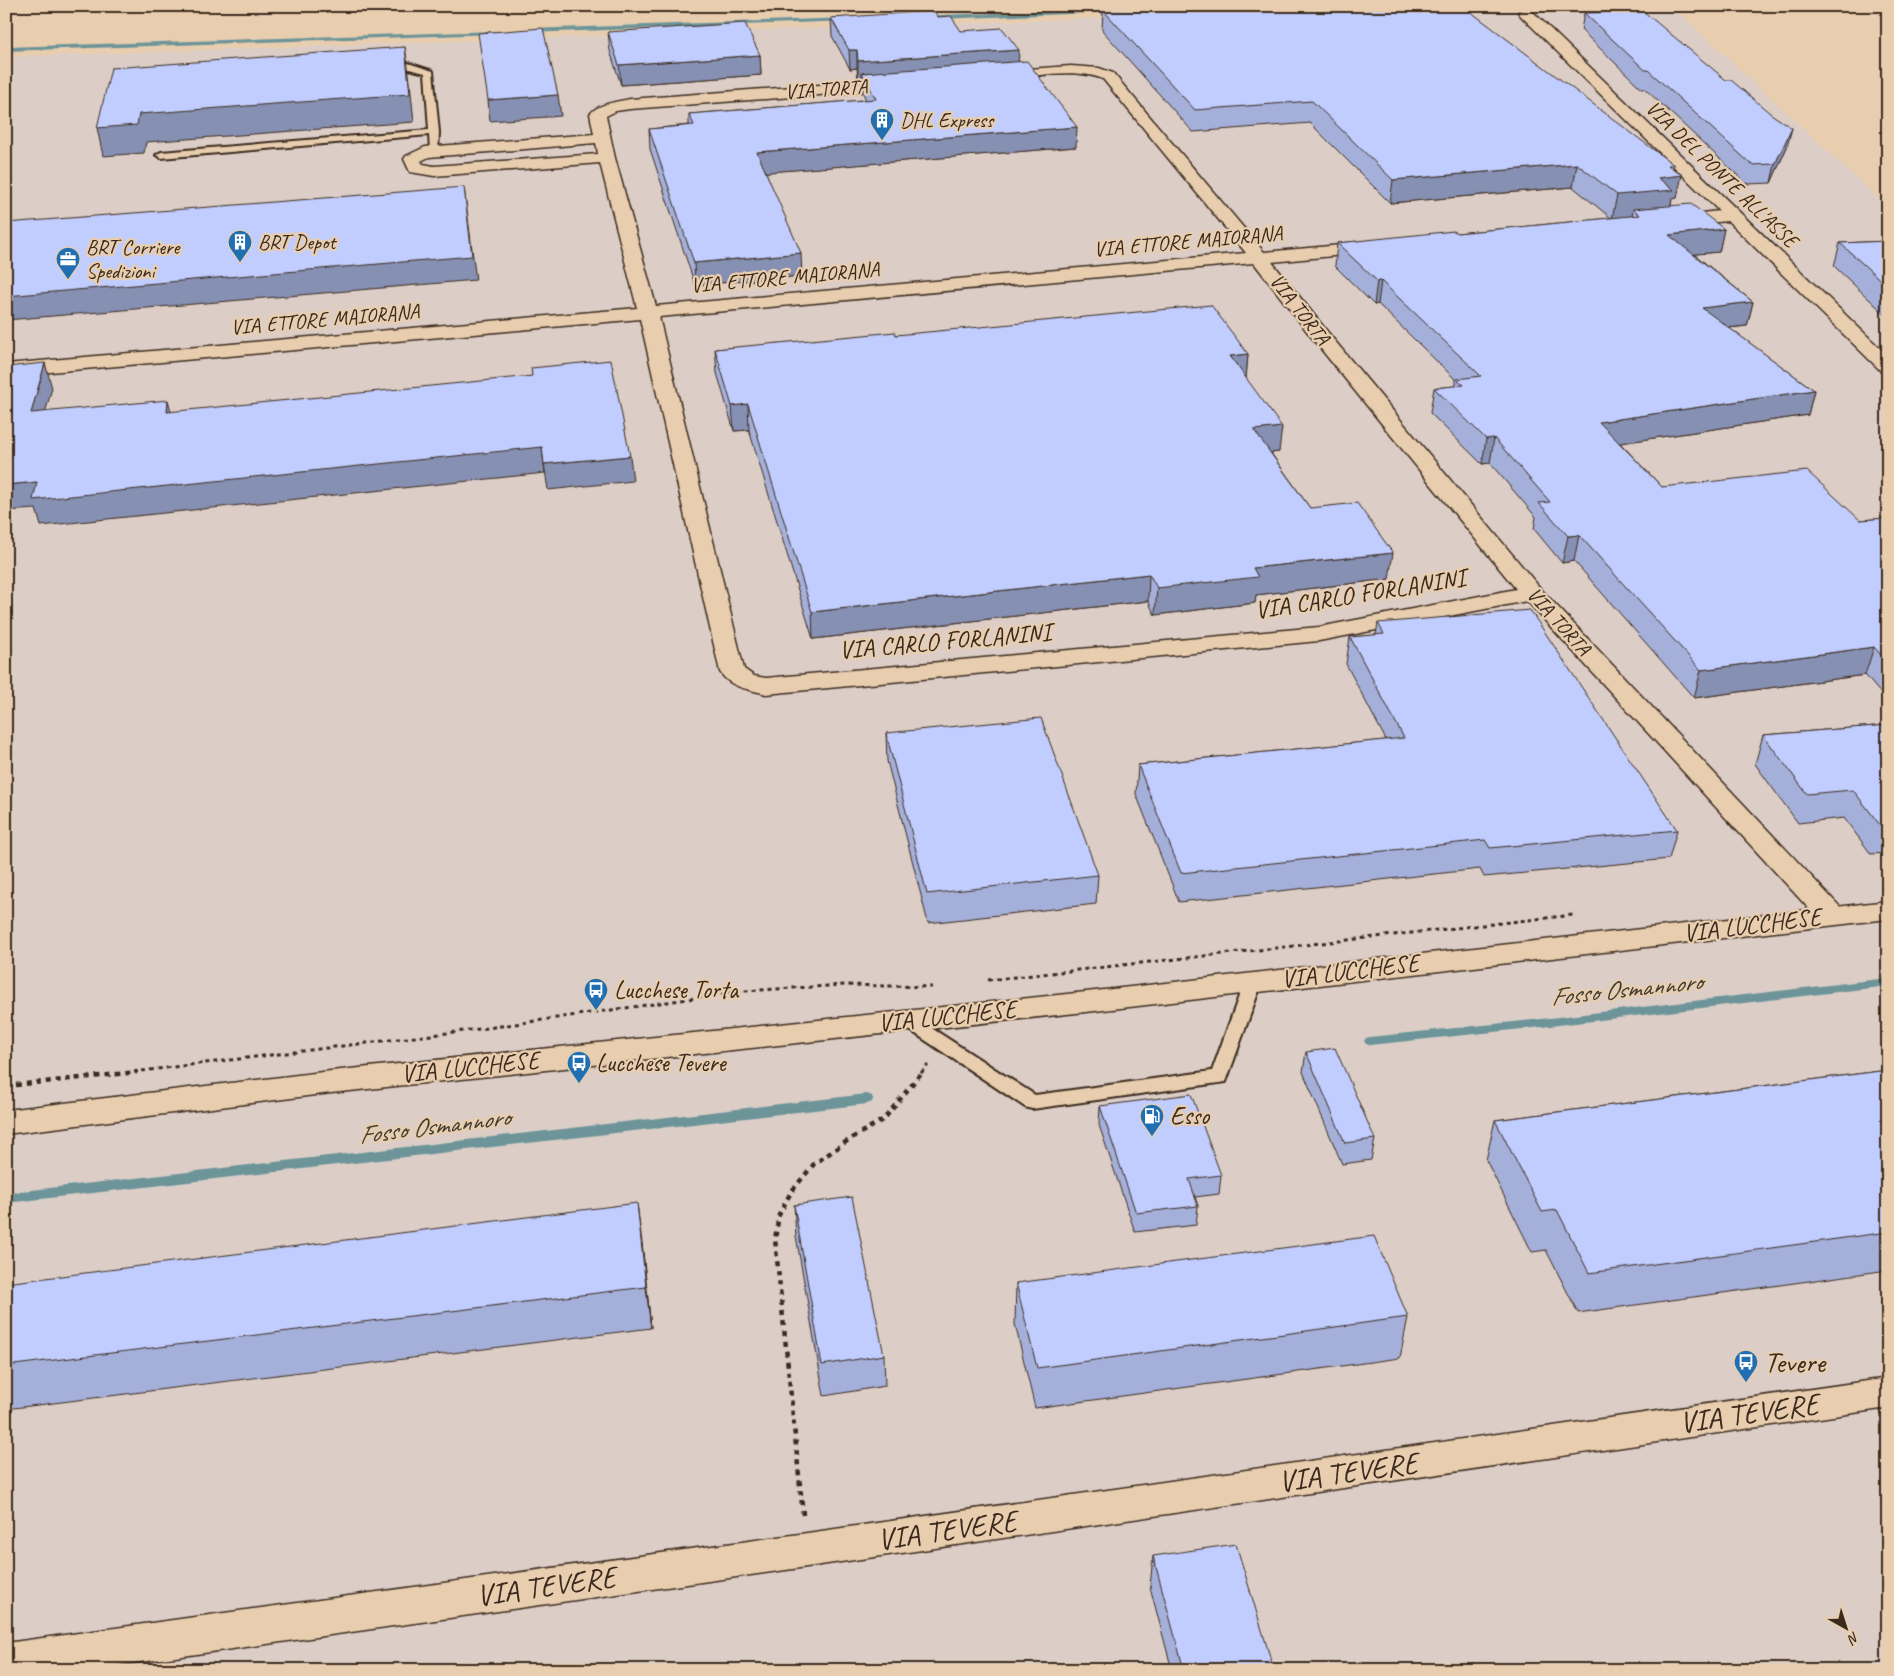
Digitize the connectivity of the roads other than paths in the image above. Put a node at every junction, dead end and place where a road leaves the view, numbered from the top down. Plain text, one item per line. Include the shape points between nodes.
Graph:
1 (1525, 12) dead end
2 (376, 67) edge
3 (983, 77) edge
4 (914, 82) edge
5 (434, 132) junction
6 (602, 138) junction
7 (435, 151) junction
8 (160, 155) dead end
9 (607, 158) junction
10 (1732, 216) junction
11 (1653, 222) edge
12 (1396, 245) edge
13 (1259, 257) junction
14 (648, 312) junction
15 (1888, 367) edge
16 (6, 370) edge
17 (1532, 593) junction
18 (1888, 910) edge
19 (1832, 916) junction
20 (1253, 982) junction
21 (907, 1020) junction
22 (6, 1122) edge
23 (1888, 1393) edge
24 (6, 1662) edge

1 - 10 street, VIA DEL PONTE ALL'ASSE
2 - 5 lane via 406,65 429,71
3 - 13 street, VIA TORTA via 1071,71 1103,74
4 - 6 street, VIA TORTA via 630,104 598,114
5 - 7 lane
5 - 8 lane
6 - 7 street
6 - 9 street
7 - 9 street via 412,159 416,168 434,171
9 - 14 street
10 - 11 street
10 - 15 street, VIA DEL PONTE ALL'ASSE
12 - 13 street, VIA ETTORE MAIORANA
13 - 14 street, VIA ETTORE MAIORANA
13 - 17 street, VIA TORTA
14 - 16 street, VIA ETTORE MAIORANA
14 - 17 street, VIA CARLO FORLANINI via 732,672 745,681 766,686 1319,634
17 - 19 street, VIA TORTA
18 - 19 street, VIA LUCCHESE
19 - 20 street, VIA LUCCHESE
20 - 21 street, VIA LUCCHESE
20 - 21 lane via 1219,1077 1032,1102
21 - 22 street, VIA LUCCHESE via 331,1082
23 - 24 street, VIA TEVERE

